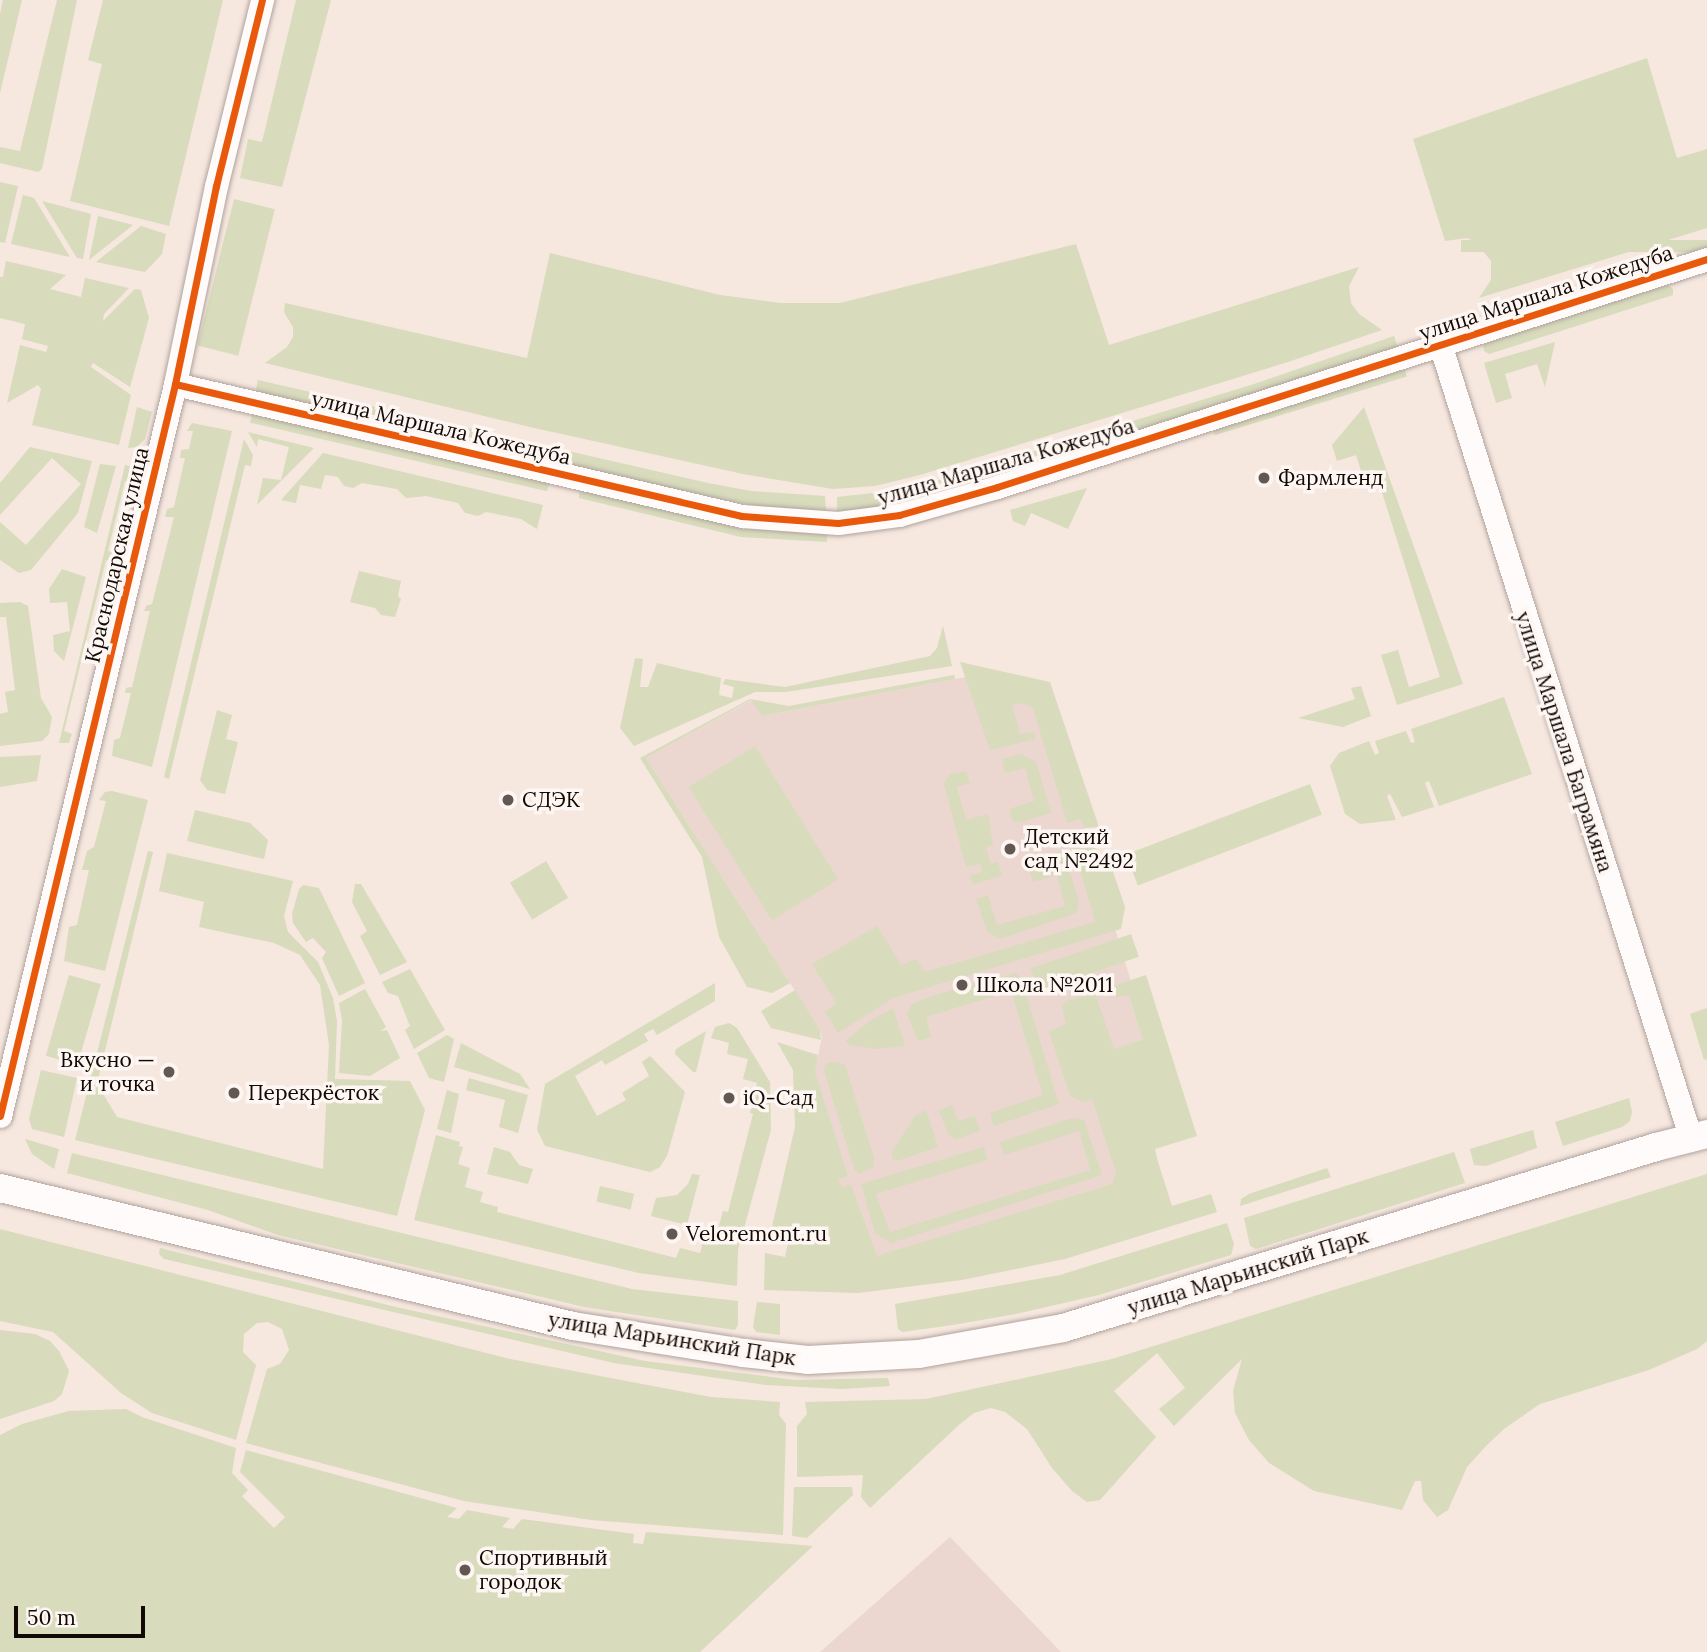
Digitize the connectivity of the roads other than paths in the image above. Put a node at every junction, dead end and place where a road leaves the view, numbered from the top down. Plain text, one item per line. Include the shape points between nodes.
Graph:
1 (262, 0) edge
2 (1707, 259) edge
3 (1440, 345) junction
4 (175, 384) junction
5 (0, 1116) edge
6 (1699, 1137) edge
7 (0, 1188) edge

1 - 4 street, Краснодарская улица
2 - 3 street, улица Маршала Кожедуба
3 - 4 street, улица Маршала Кожедуба via 997,487 899,515 838,523 742,516
3 - 6 street, улица Маршала Баграмяна
4 - 5 street, Краснодарская улица
6 - 7 main road, улица Марьинский Парк via 1063,1328 919,1354 808,1360 573,1326

